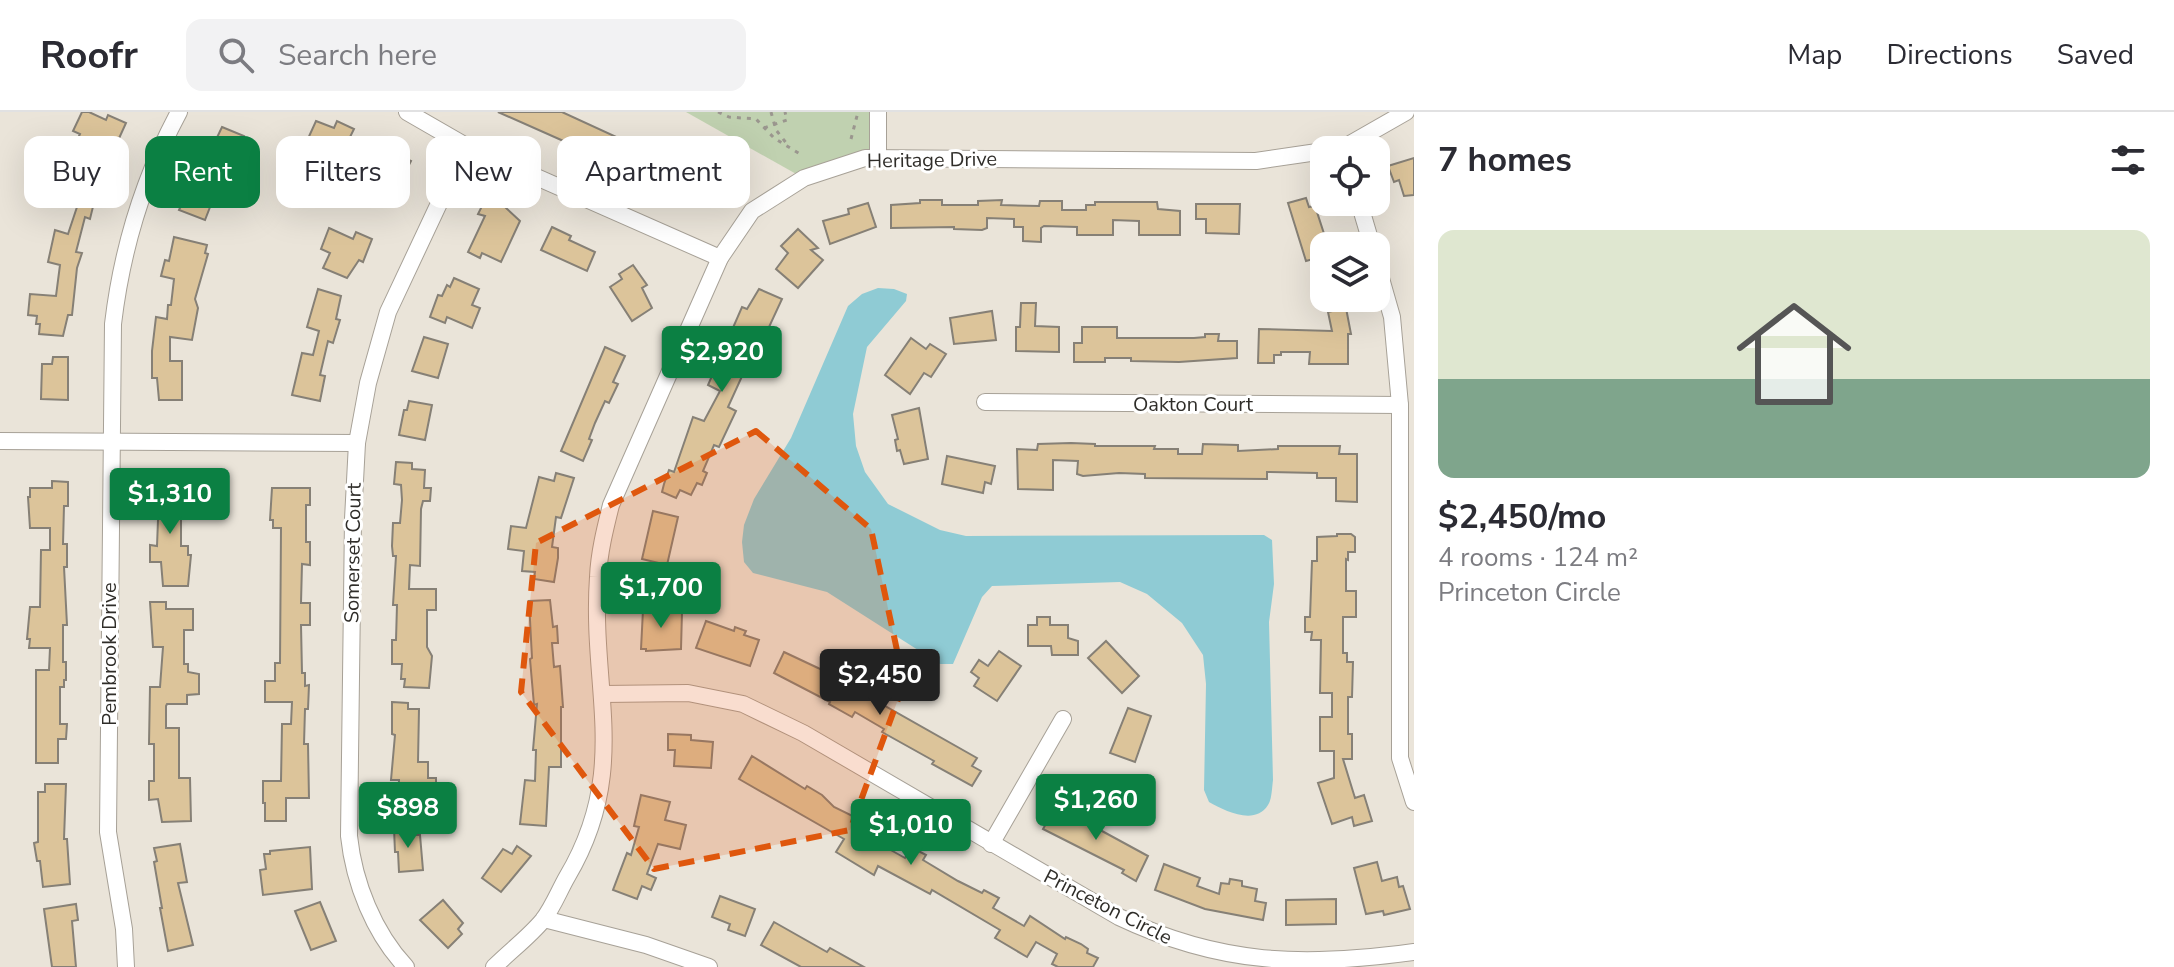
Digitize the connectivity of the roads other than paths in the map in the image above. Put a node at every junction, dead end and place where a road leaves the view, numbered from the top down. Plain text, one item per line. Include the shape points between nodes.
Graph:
1 (179, 112) edge
2 (407, 112) edge
3 (878, 112) edge
4 (1406, 112) edge
5 (449, 136) edge
6 (1361, 136) edge
7 (1310, 153) edge
8 (878, 158) junction
9 (541, 179) edge
10 (437, 208) edge
11 (720, 258) junction
12 (1390, 310) edge
13 (985, 402) dead end
14 (1400, 405) junction
15 (0, 441) edge
16 (111, 441) junction
17 (357, 443) junction
18 (603, 694) junction
19 (1063, 719) dead end
20 (1414, 802) edge
21 (991, 844) junction
22 (544, 919) junction
23 (1414, 952) edge
24 (126, 967) edge
25 (406, 967) edge
26 (494, 967) edge
27 (709, 967) edge
28 (1317, 967) edge

1 - 16 street, Pembrook Drive via 140,197 123,257 113,324
2 - 5 street
3 - 8 street
4 - 6 street, Heritage Drive
7 - 8 street, Heritage Drive via 1256,161
8 - 11 street, Heritage Drive via 804,178 752,211
9 - 11 street
10 - 17 street, Somerset Court via 388,312
11 - 18 street, Heritage Drive via 611,505 598,577
12 - 14 street
13 - 14 street, Oakton Court
14 - 20 street via 1400,758
15 - 16 street
16 - 17 street
16 - 24 street, Pembrook Drive via 108,832
17 - 25 street, Somerset Court via 349,836 364,899
18 - 21 street, Princeton Circle via 688,693 743,704 803,733
18 - 22 street, Heritage Drive via 605,755 597,808 578,859
19 - 21 street
21 - 28 street, Princeton Circle via 1159,936 1240,960
22 - 26 street, Heritage Drive
22 - 27 street
23 - 28 street, Princeton Circle

